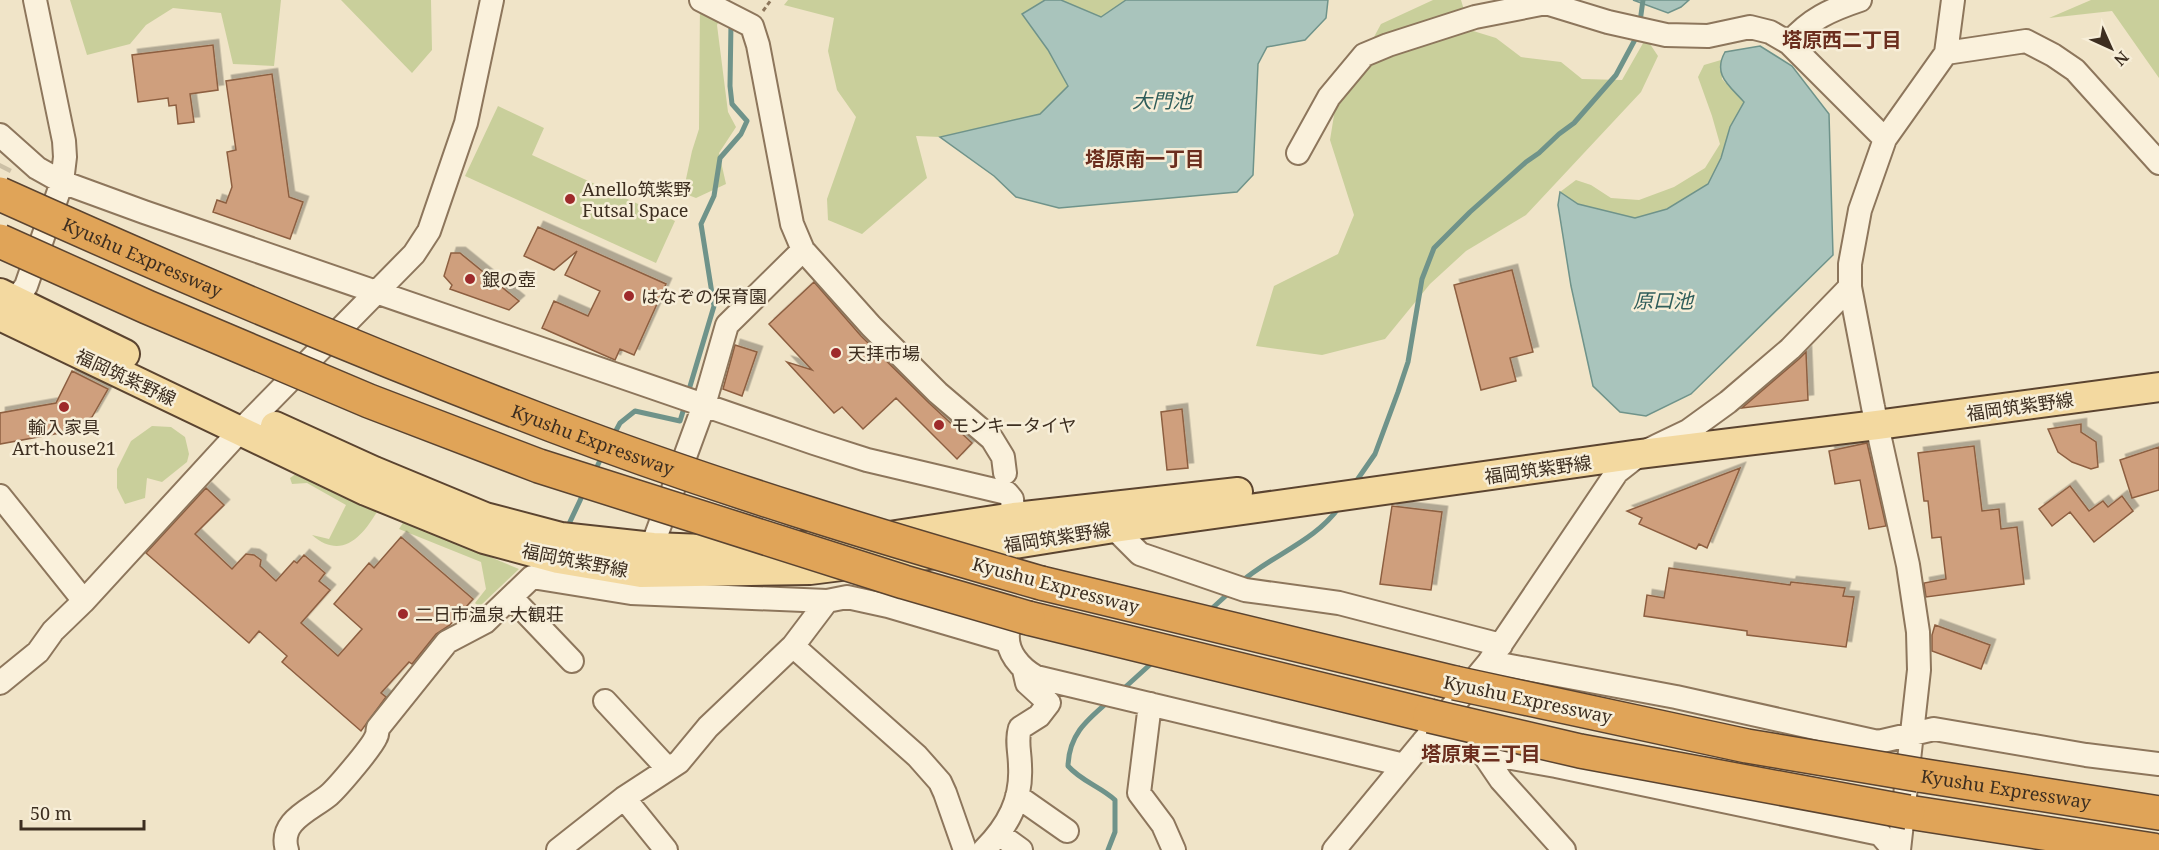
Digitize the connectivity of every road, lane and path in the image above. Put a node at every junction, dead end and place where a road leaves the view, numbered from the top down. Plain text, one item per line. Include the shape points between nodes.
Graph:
1 (35, 0) edge
2 (492, 0) edge
3 (701, 0) edge
4 (1860, 0) edge
5 (1953, 0) edge
6 (1546, 2) edge
7 (1789, 43) junction
8 (1946, 53) junction
9 (1885, 139) junction
10 (1298, 153) dead end
11 (3, 160) edge
12 (2159, 163) edge
13 (62, 182) junction
14 (0, 241) edge
15 (803, 250) junction
16 (1850, 287) junction
17 (376, 294) junction
18 (3, 310) edge
19 (2159, 368) edge
20 (2159, 387) edge
21 (704, 405) junction
22 (1875, 416) junction
23 (247, 424) junction
24 (1688, 430) junction
25 (1640, 454) junction
26 (1005, 473) dead end
27 (0, 496) edge
28 (1114, 528) junction
29 (1014, 531) junction
30 (641, 571) junction
31 (511, 597) junction
32 (84, 601) junction
33 (827, 601) junction
34 (1014, 631) junction
35 (793, 646) junction
36 (1495, 653) junction
37 (572, 661) dead end
38 (1023, 670) junction
39 (3, 675) edge
40 (605, 701) dead end
41 (1150, 704) junction
42 (1426, 729) junction
43 (1912, 733) junction
44 (1482, 752) junction
45 (2159, 764) edge
46 (1404, 765) junction
47 (668, 769) junction
48 (1017, 796) junction
49 (624, 798) junction
50 (2159, 813) edge
51 (1067, 831) dead end
52 (992, 842) edge
53 (287, 850) edge
54 (558, 850) edge
55 (666, 850) edge
56 (964, 850) edge
57 (1021, 850) edge
58 (1174, 850) edge
59 (1334, 850) edge
60 (1563, 850) edge
61 (1897, 850) edge
62 (2153, 850) edge

1 - 13 street via 64,141
2 - 17 street via 466,123 429,231 414,254
3 - 15 street via 752,26 792,224
4 - 7 street via 1804,26
5 - 8 street
6 - 7 street via 1666,35 1708,36 1750,27
6 - 10 street via 1475,17 1364,55 1329,97
7 - 9 street
8 - 9 street
8 - 12 street via 2026,41 2074,70
9 - 16 street via 1852,241
11 - 13 street via 37,168
11 - 50 highway, Kyushu Expressway, bridge via 165,269 554,426 913,547 1041,583 1455,683 1748,746
13 - 17 street
13 - 18 street via 26,286
14 - 34 highway, Kyushu Expressway, bridge via 358,396 539,466 904,582
15 - 21 street via 726,325
15 - 26 street via 871,326 992,440 1003,457
16 - 22 street
16 - 24 street via 1790,349
17 - 21 street
17 - 23 street
18 - 23 main road, 福岡筑紫野線
19 - 22 main road, 福岡筑紫野線
20 - 22 main road, 福岡筑紫野線
21 - 29 street via 867,460 1007,493 1012,499
21 - 30 street
22 - 24 main road, 福岡筑紫野線
22 - 25 main road, 福岡筑紫野線
22 - 43 street via 1908,565 1918,632 1919,670
23 - 30 main road, 福岡筑紫野線 via 485,517 561,537
23 - 32 street
24 - 25 street
24 - 29 main road, 福岡筑紫野線 via 1287,486
25 - 28 main road, 福岡筑紫野線
25 - 36 street via 1617,472
27 - 32 street
28 - 29 main road, 福岡筑紫野線
28 - 36 street via 1140,554 1245,590 1339,603
29 - 30 main road, 福岡筑紫野線 via 730,550
30 - 31 street via 532,577
30 - 33 street
31 - 37 street
31 - 53 street via 485,622 447,642 378,728 376,737 343,780 330,795 296,818 287,832
32 - 39 street via 53,631 39,652
33 - 34 street via 847,597
33 - 35 street
34 - 38 street via 1016,661
34 - 42 highway, Kyushu Expressway
35 - 47 street
35 - 56 street via 917,756 940,782
36 - 42 street
36 - 43 street via 1878,742
38 - 41 street via 1036,677
38 - 48 street via 1027,683 1049,703 1039,716 1020,728 1017,738 1021,783
40 - 47 street
41 - 46 street
41 - 58 street via 1139,793 1163,825
42 - 44 street
42 - 46 street
42 - 62 highway, Kyushu Expressway, bridge via 1580,751 1908,812
43 - 45 street via 1934,729
43 - 61 street
44 - 60 street via 1501,780
44 - 61 street via 1880,834
46 - 59 street
47 - 49 street
48 - 51 street
48 - 52 street via 1014,811
49 - 54 street
49 - 55 street
52 - 57 street

